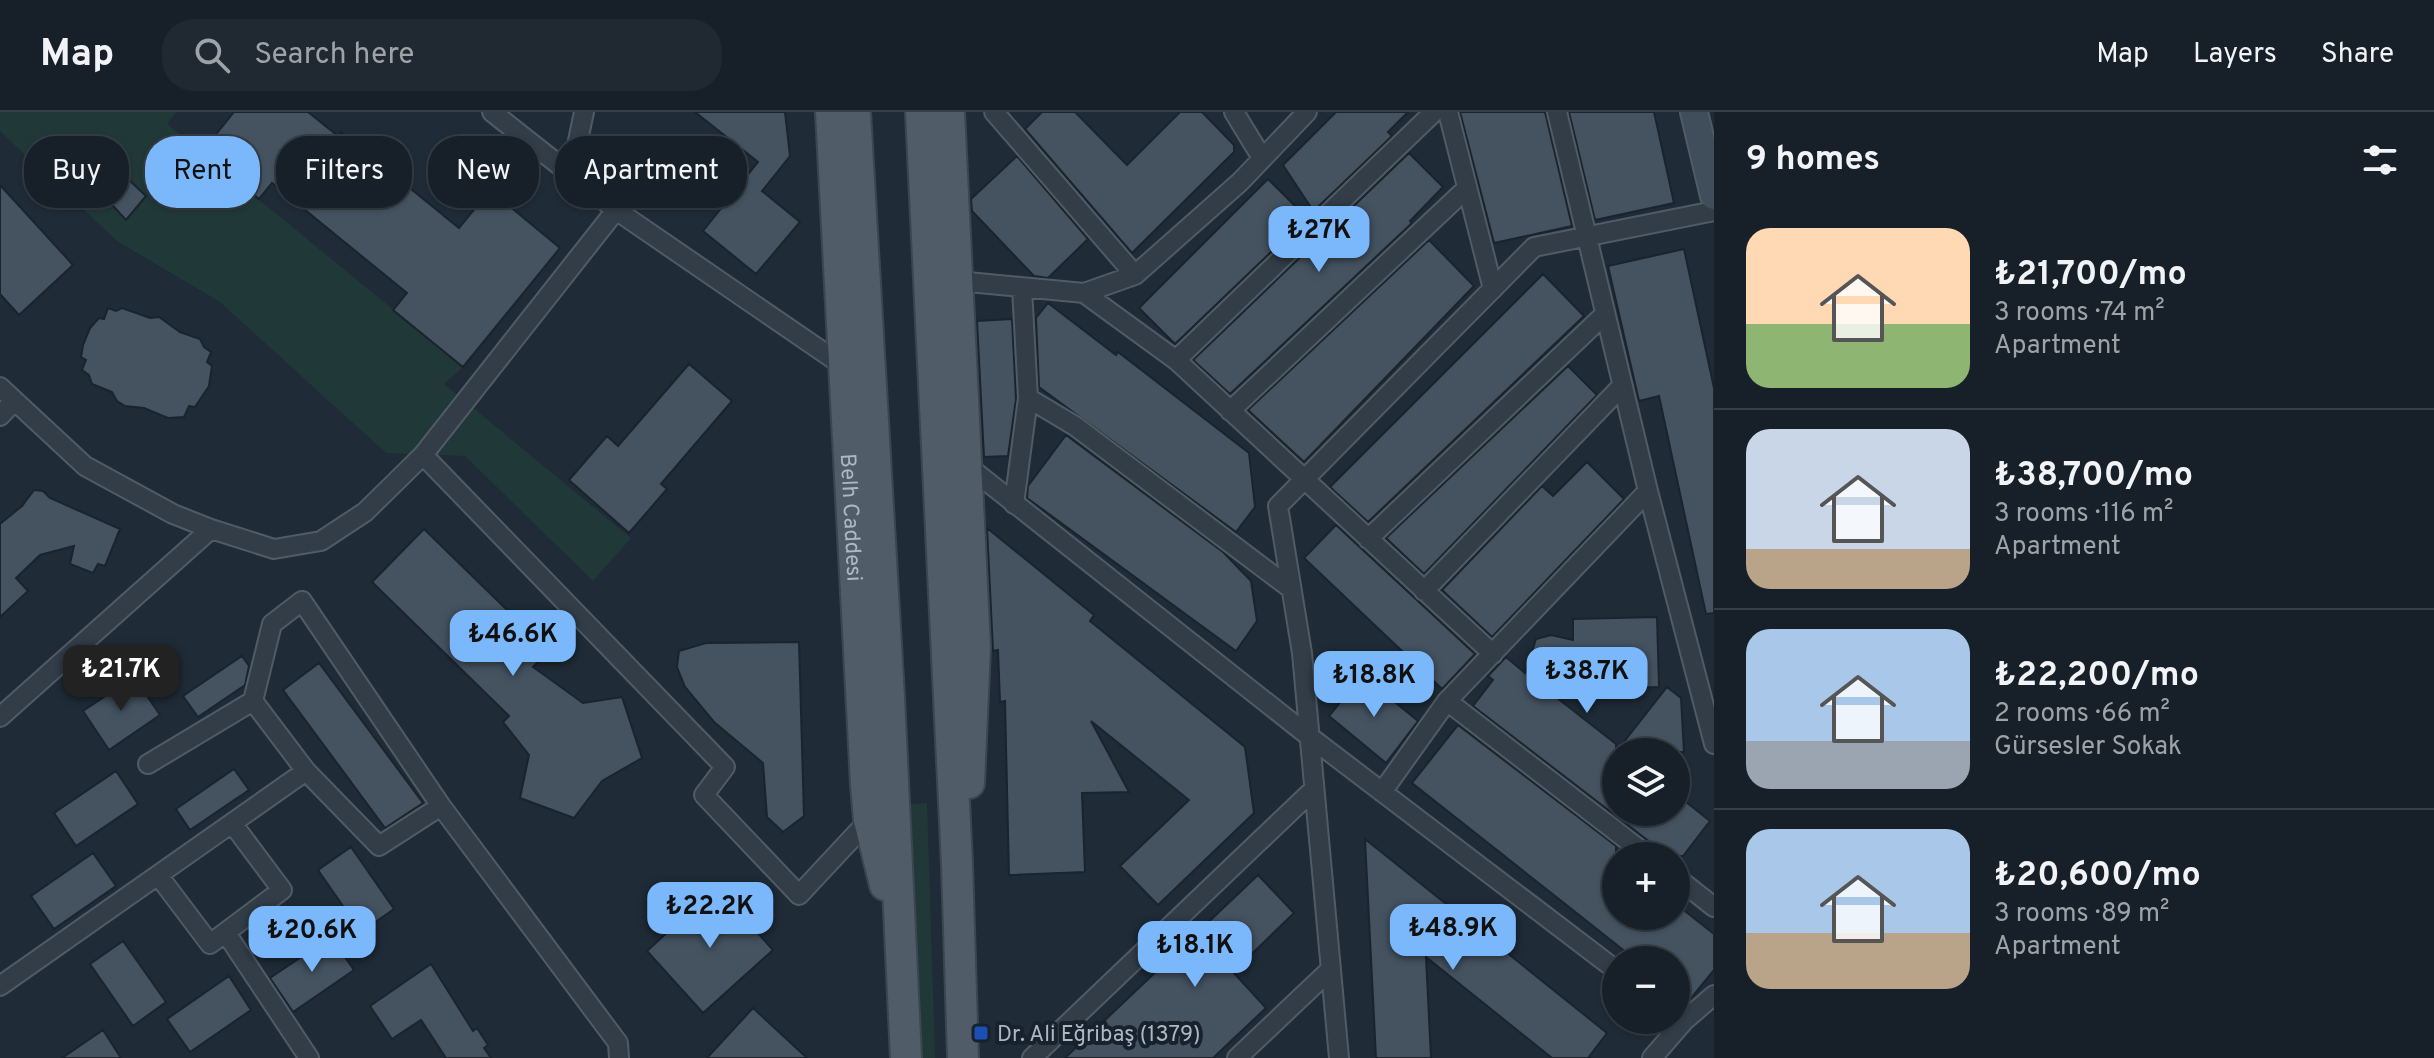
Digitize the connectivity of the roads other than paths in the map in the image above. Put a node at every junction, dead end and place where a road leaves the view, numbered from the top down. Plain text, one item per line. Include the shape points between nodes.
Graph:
1 (492, 112) edge
2 (584, 112) edge
3 (831, 112) edge
4 (855, 112) edge
5 (921, 112) edge
6 (949, 112) edge
7 (994, 112) edge
8 (1234, 112) edge
9 (1307, 112) edge
10 (1434, 112) edge
11 (1448, 112) edge
12 (1557, 112) edge
13 (1694, 112) edge
14 (579, 136) edge
15 (1262, 158) junction
16 (555, 161) edge
17 (1466, 189) junction
18 (1714, 196) edge
19 (614, 208) edge
20 (616, 210) junction
21 (1714, 211) edge
22 (1586, 237) junction
23 (1135, 275) junction
24 (957, 281) junction
25 (1022, 288) junction
26 (1493, 289) junction
27 (1084, 293) junction
28 (1605, 314) junction
29 (1176, 360) junction
30 (845, 367) junction
31 (1622, 386) junction
32 (0, 387) edge
33 (1028, 398) junction
34 (14, 401) junction
35 (1230, 411) junction
36 (0, 416) edge
37 (423, 455) junction
38 (965, 464) junction
39 (1304, 480) junction
40 (1648, 491) junction
41 (1014, 504) junction
42 (211, 529) junction
43 (1368, 539) junction
44 (1290, 588) junction
45 (1424, 591) junction
46 (1493, 654) junction
47 (253, 701) junction
48 (1447, 701) junction
49 (1, 714) edge
50 (1310, 737) junction
51 (1714, 744) edge
52 (148, 764) dead end
53 (306, 771) junction
54 (1314, 789) junction
55 (1382, 792) junction
56 (441, 806) junction
57 (869, 820) junction
58 (232, 823) junction
59 (1630, 842) edge
60 (957, 864) junction
61 (158, 875) junction
62 (1690, 888) edge
63 (1714, 907) edge
64 (899, 916) junction
65 (226, 933) junction
66 (1602, 959) edge
67 (1331, 969) junction
68 (0, 986) edge
69 (1714, 995) edge
70 (1690, 1011) edge
71 (1669, 1034) edge
72 (309, 1058) edge
73 (619, 1058) edge
74 (906, 1058) edge
75 (963, 1058) edge
76 (1032, 1058) edge
77 (1237, 1058) edge
78 (1339, 1058) edge
79 (1652, 1058) edge

1 - 16 street
2 - 14 street
3 - 30 main road, Belh Caddesi
4 - 64 main road, Belh Caddesi
5 - 60 main road
6 - 24 main road
7 - 23 street
8 - 15 street
9 - 15 street
10 - 29 street
11 - 17 street
12 - 22 street
13 - 18 main road
15 - 23 street
17 - 26 street
17 - 35 street
19 - 20 street
20 - 30 street
20 - 37 street
21 - 22 street
22 - 26 street via 1534,247
22 - 28 street
23 - 27 street
24 - 25 street
24 - 38 main road
25 - 27 street
25 - 33 street
26 - 39 street
27 - 29 street
28 - 31 street
28 - 43 street
29 - 35 street
30 - 57 main road, Belh Caddesi
31 - 40 street
31 - 45 street
32 - 34 street
33 - 41 street
33 - 44 street via 1075,426
34 - 36 street
34 - 42 street via 85,466
35 - 39 street
37 - 42 street via 365,512 321,541 274,549
37 - 57 street via 725,767 704,795 799,895
38 - 41 street
38 - 60 main road via 975,687
39 - 43 street
39 - 44 street via 1278,506
40 - 46 street
40 - 51 street
41 - 50 street
42 - 49 street
43 - 45 street
44 - 50 street
45 - 46 street
46 - 48 street
47 - 52 street
47 - 53 street
47 - 56 street via 272,624 302,601
48 - 55 street
48 - 59 street
50 - 54 street
50 - 55 street
53 - 56 street via 379,846
53 - 58 street
54 - 67 street
54 - 76 street
55 - 66 street
56 - 73 street via 618,1043
57 - 64 main road, Belh Caddesi
58 - 61 street
58 - 65 street via 282,890
60 - 75 main road
61 - 65 street via 210,944
61 - 68 street
62 - 63 street
64 - 74 main road, Belh Caddesi
65 - 72 street
67 - 77 street
67 - 78 street
69 - 70 street
71 - 79 street

